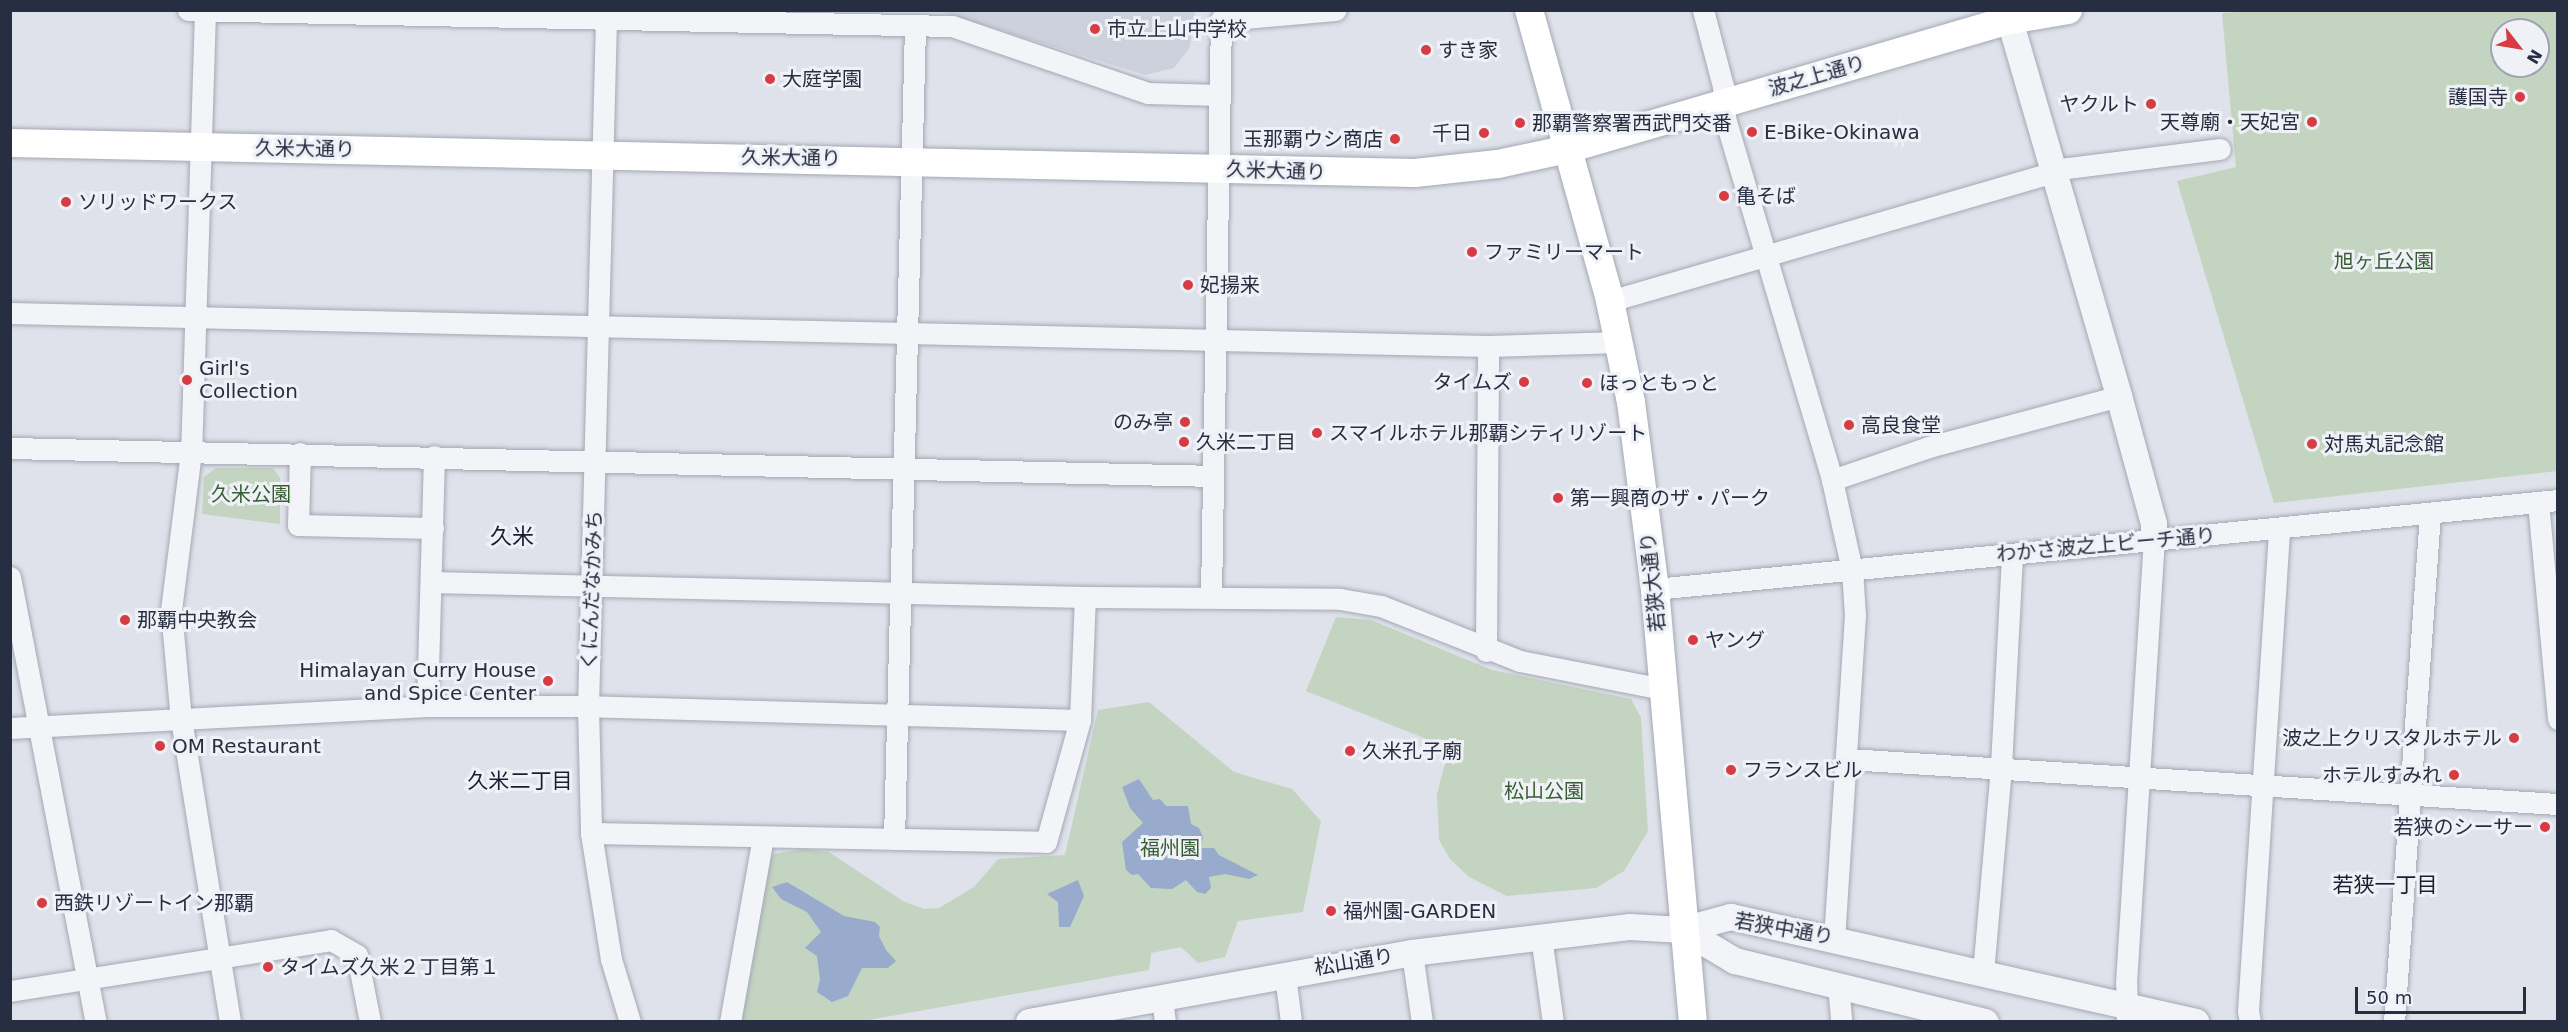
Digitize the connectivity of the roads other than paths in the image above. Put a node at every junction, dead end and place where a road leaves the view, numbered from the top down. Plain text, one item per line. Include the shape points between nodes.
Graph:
1 (188, 10) edge
2 (1336, 10) edge
3 (1529, 10) edge
4 (1703, 10) edge
5 (2068, 10) edge
6 (205, 11) edge
7 (2008, 15) edge
8 (606, 20) junction
9 (915, 27) junction
10 (1220, 95) junction
11 (1724, 104) junction
12 (10, 143) edge
13 (198, 146) junction
14 (1569, 149) junction
15 (2220, 149) dead end
16 (603, 155) junction
17 (912, 160) junction
18 (1219, 169) junction
19 (2056, 171) junction
20 (1765, 255) junction
21 (1610, 301) junction
22 (10, 313) edge
23 (195, 316) junction
24 (600, 325) junction
25 (908, 331) junction
26 (1214, 338) junction
27 (1620, 342) junction
28 (1488, 346) junction
29 (2119, 396) junction
30 (10, 448) edge
31 (190, 452) junction
32 (300, 453) junction
33 (434, 456) junction
34 (598, 461) junction
35 (904, 470) junction
36 (1213, 476) junction
37 (1832, 480) junction
38 (2548, 501) edge
39 (2430, 514) junction
40 (433, 528) junction
41 (2278, 530) junction
42 (2154, 539) junction
43 (2012, 554) junction
44 (1852, 570) junction
45 (10, 577) edge
46 (431, 582) junction
47 (591, 585) junction
48 (1655, 589) junction
49 (901, 593) junction
50 (1211, 596) junction
51 (1084, 597) junction
52 (1486, 651) junction
53 (1663, 690) junction
54 (427, 706) junction
55 (588, 706) junction
56 (898, 716) junction
57 (181, 719) junction
58 (1080, 720) junction
59 (2558, 720) edge
60 (40, 726) junction
61 (10, 728) edge
62 (1848, 759) junction
63 (2001, 766) junction
64 (2139, 776) junction
65 (2262, 784) junction
66 (2411, 794) junction
67 (2558, 804) edge
68 (591, 833) junction
69 (763, 837) junction
70 (894, 838) junction
71 (1683, 930) junction
72 (1541, 936) junction
73 (1834, 937) junction
74 (1412, 953) junction
75 (218, 956) junction
76 (1983, 973) junction
77 (1285, 975) junction
78 (87, 977) junction
79 (1838, 984) junction
80 (10, 991) edge
81 (1164, 1010) edge
82 (2127, 1013) edge
83 (96, 1022) edge
84 (230, 1022) edge
85 (370, 1022) edge
86 (630, 1022) edge
87 (730, 1022) edge
88 (1029, 1022) edge
89 (1291, 1022) edge
90 (1422, 1022) edge
91 (1553, 1022) edge
92 (1693, 1022) edge
93 (1840, 1022) edge
94 (1986, 1022) edge
95 (2196, 1022) edge
96 (2250, 1022) edge
97 (2394, 1022) edge

1 - 6 street
2 - 10 street via 1221,20
3 - 14 main road, 若狭大通り
4 - 11 street via 1724,86
5 - 7 main road, 波之上通り
6 - 8 street
6 - 13 street
7 - 11 main road, 波之上通り
7 - 19 street
8 - 9 street
8 - 16 street, くにんだなかみち
9 - 10 street via 952,26 1148,93
9 - 17 street
10 - 18 street
11 - 14 main road, 波之上通り
11 - 20 street
12 - 13 main road, 久米大通り
13 - 16 main road, 久米大通り
13 - 23 street
14 - 18 main road, 久米大通り via 1498,164 1415,173
14 - 21 main road, 若狭大通り
15 - 19 street
16 - 17 main road, 久米大通り
16 - 24 street, くにんだなかみち
17 - 18 main road, 久米大通り
17 - 25 street
18 - 26 street
19 - 20 street
19 - 29 street
20 - 21 street
20 - 37 street
21 - 27 main road, 若狭大通り
22 - 23 street
23 - 24 street
23 - 31 street
24 - 25 street
24 - 34 street, くにんだなかみち
25 - 26 street
25 - 35 street
26 - 28 street
26 - 36 street
27 - 28 street
27 - 48 main road, 若狭大通り
28 - 52 street
29 - 37 street via 1929,447
29 - 42 street via 2154,524
30 - 31 street
31 - 32 street
31 - 57 street via 171,610
32 - 33 street
32 - 40 street via 298,525
33 - 34 street
33 - 40 street
34 - 35 street
34 - 47 street, くにんだなかみち
35 - 36 street
35 - 49 street
36 - 50 street
37 - 44 street
38 - 39 street, わかさ波之上ビーチ通り
38 - 59 street
39 - 41 street, わかさ波之上ビーチ通り
39 - 66 street
40 - 46 street
41 - 42 street, わかさ波之上ビーチ通り
41 - 65 street
42 - 43 street, わかさ波之上ビーチ通り
42 - 64 street
43 - 44 street, わかさ波之上ビーチ通り
43 - 63 street
44 - 48 street, わかさ波之上ビーチ通り
44 - 62 street via 1855,615
45 - 60 street
46 - 47 street
46 - 54 street
47 - 49 street
47 - 55 street, くにんだなかみち
48 - 53 main road, 若狭大通り
49 - 51 street
49 - 56 street
50 - 51 street
50 - 52 street via 1340,599 1381,606
51 - 58 street
52 - 53 street
53 - 71 main road, 若狭大通り
54 - 55 street
54 - 57 street
55 - 56 street
55 - 68 street, くにんだなかみち
56 - 58 street
56 - 70 street
57 - 60 street
57 - 75 street
58 - 70 street via 1046,842
60 - 61 street
60 - 78 street
62 - 63 street
62 - 73 street
63 - 64 street
63 - 76 street
64 - 65 street
64 - 82 street
65 - 66 street
65 - 96 street
66 - 67 street
66 - 97 street
68 - 69 street
68 - 86 street, くにんだなかみち via 611,959
69 - 70 street
69 - 87 street
71 - 72 street, 松山通り via 1630,927
71 - 73 street, 若狭中通り via 1731,917
71 - 79 street, 若狭中通り via 1735,961
71 - 92 main road, 若狭大通り
72 - 74 street, 松山通り
72 - 91 street
73 - 76 street, 若狭中通り
74 - 77 street, 松山通り
74 - 90 street
75 - 78 street
75 - 84 street
75 - 85 street via 331,940 345,945 357,955 362,970
76 - 82 street, 若狭中通り
77 - 81 street, 松山通り
77 - 89 street
78 - 80 street
78 - 83 street
79 - 93 street
79 - 94 street, 若狭中通り
81 - 88 street, 松山通り
82 - 95 street, 若狭中通り

